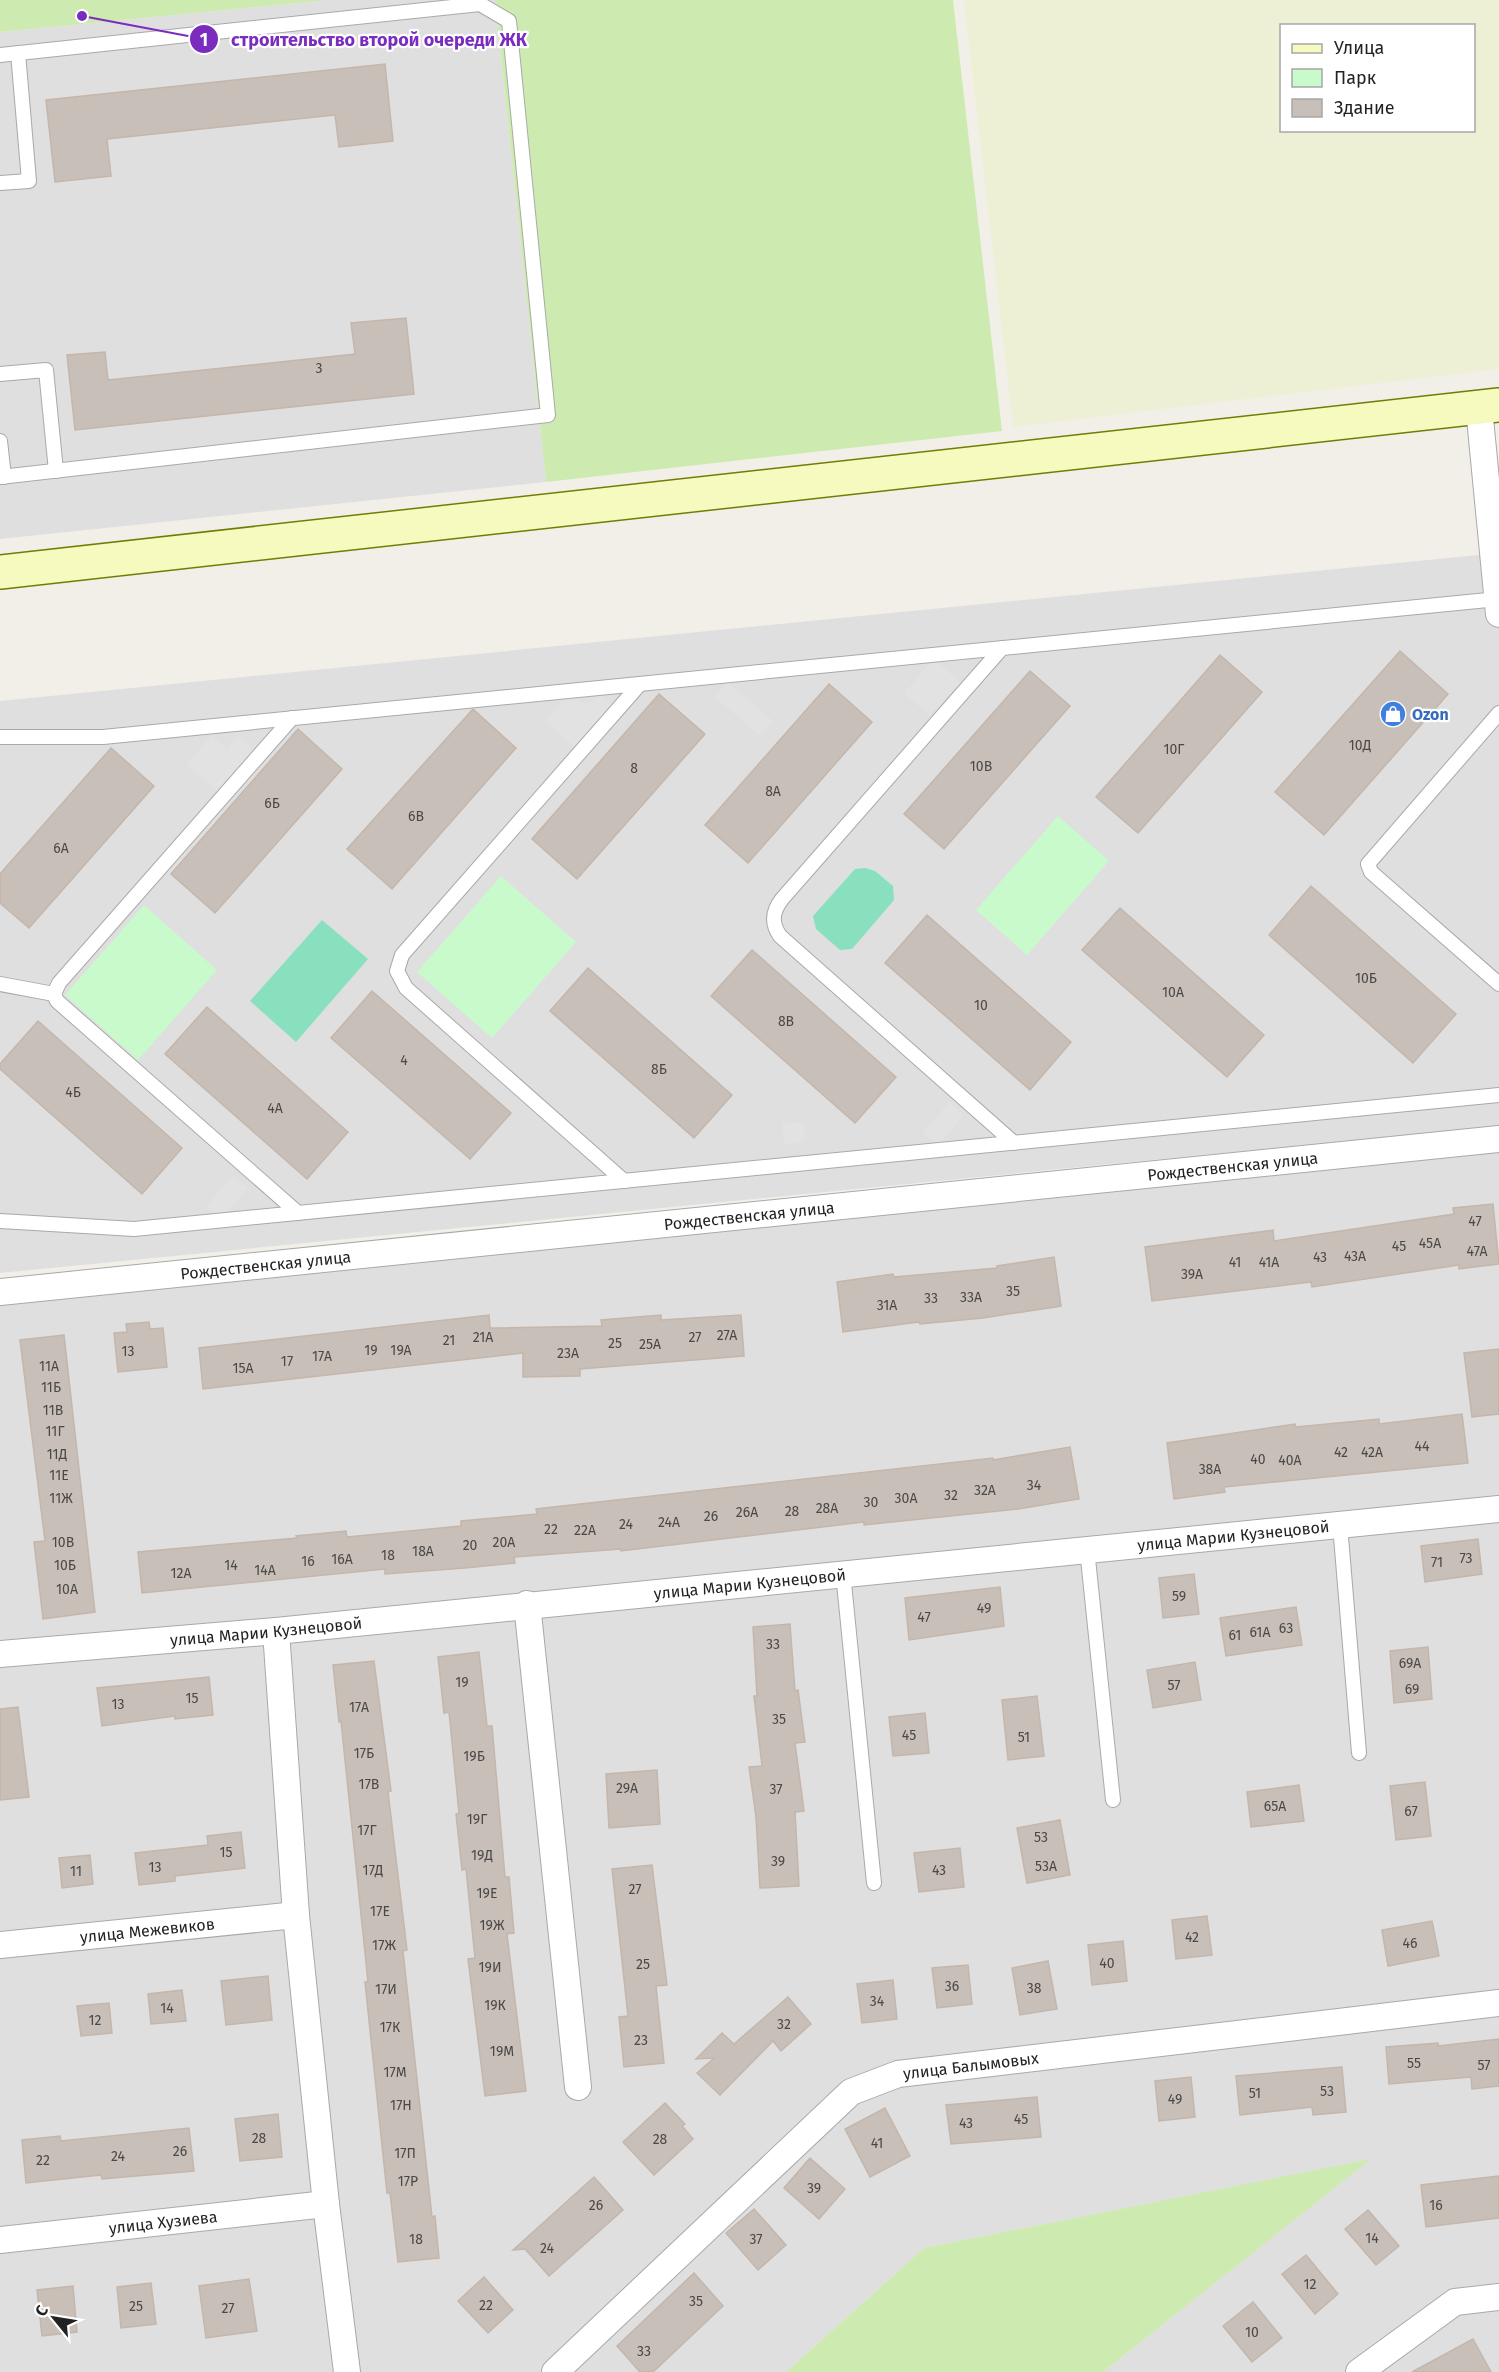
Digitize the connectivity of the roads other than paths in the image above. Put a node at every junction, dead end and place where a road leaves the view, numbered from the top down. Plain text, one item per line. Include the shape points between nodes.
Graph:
1 (18, 53) junction
2 (0, 55) edge
3 (0, 183) edge
4 (0, 374) edge
5 (1489, 406) edge
6 (0, 441) edge
7 (56, 471) junction
8 (2, 477) edge
9 (0, 572) edge
10 (1498, 599) edge
11 (1002, 648) junction
12 (640, 684) junction
13 (1499, 713) edge
14 (292, 718) junction
15 (0, 737) edge
16 (0, 984) edge
17 (1499, 984) edge
18 (54, 994) junction
19 (1499, 1095) edge
20 (1499, 1139) edge
21 (1014, 1143) junction
22 (624, 1181) junction
23 (298, 1213) junction
24 (0, 1221) edge
25 (0, 1292) edge
26 (1499, 1509) edge
27 (1340, 1525) junction
28 (1087, 1549) junction
29 (843, 1573) junction
30 (527, 1604) junction
31 (276, 1631) junction
32 (0, 1654) edge
33 (1359, 1753) dead end
34 (1113, 1800) dead end
35 (874, 1883) dead end
36 (296, 1915) junction
37 (0, 1945) edge
38 (1499, 2003) edge
39 (578, 2087) dead end
40 (326, 2204) junction
41 (0, 2240) edge
42 (1499, 2297) edge
43 (347, 2372) edge
44 (555, 2372) edge
45 (1359, 2372) edge

1 - 2 lane
1 - 3 lane via 29,181
1 - 7 lane via 480,4 509,21 548,415
4 - 7 lane via 46,370
5 - 9 street
5 - 10 street
6 - 8 lane
7 - 8 lane
10 - 11 lane
11 - 12 lane
11 - 21 lane via 782,899 773,920 780,936
12 - 14 lane
12 - 22 lane via 402,955 397,971 406,988
13 - 17 lane via 1369,860 1368,866
14 - 15 lane via 104,737
14 - 18 lane via 59,983
16 - 18 lane
18 - 23 lane via 57,1001
19 - 21 lane
20 - 25 street, Рождественская улица
21 - 22 lane
22 - 23 lane
23 - 24 lane via 134,1229
26 - 27 street, улица Марии Кузнецовой
27 - 28 street, улица Марии Кузнецовой
27 - 33 lane
28 - 29 street, улица Марии Кузнецовой
28 - 34 lane
29 - 30 street, улица Марии Кузнецовой
29 - 35 lane
30 - 31 street, улица Марии Кузнецовой
30 - 39 street
31 - 32 street, улица Марии Кузнецовой
31 - 36 street
36 - 37 street, улица Межевиков
36 - 40 street
38 - 44 street, улица Балымовых via 898,2074 851,2092
40 - 41 street, улица Хузиева
40 - 43 street
42 - 45 street via 1455,2302

